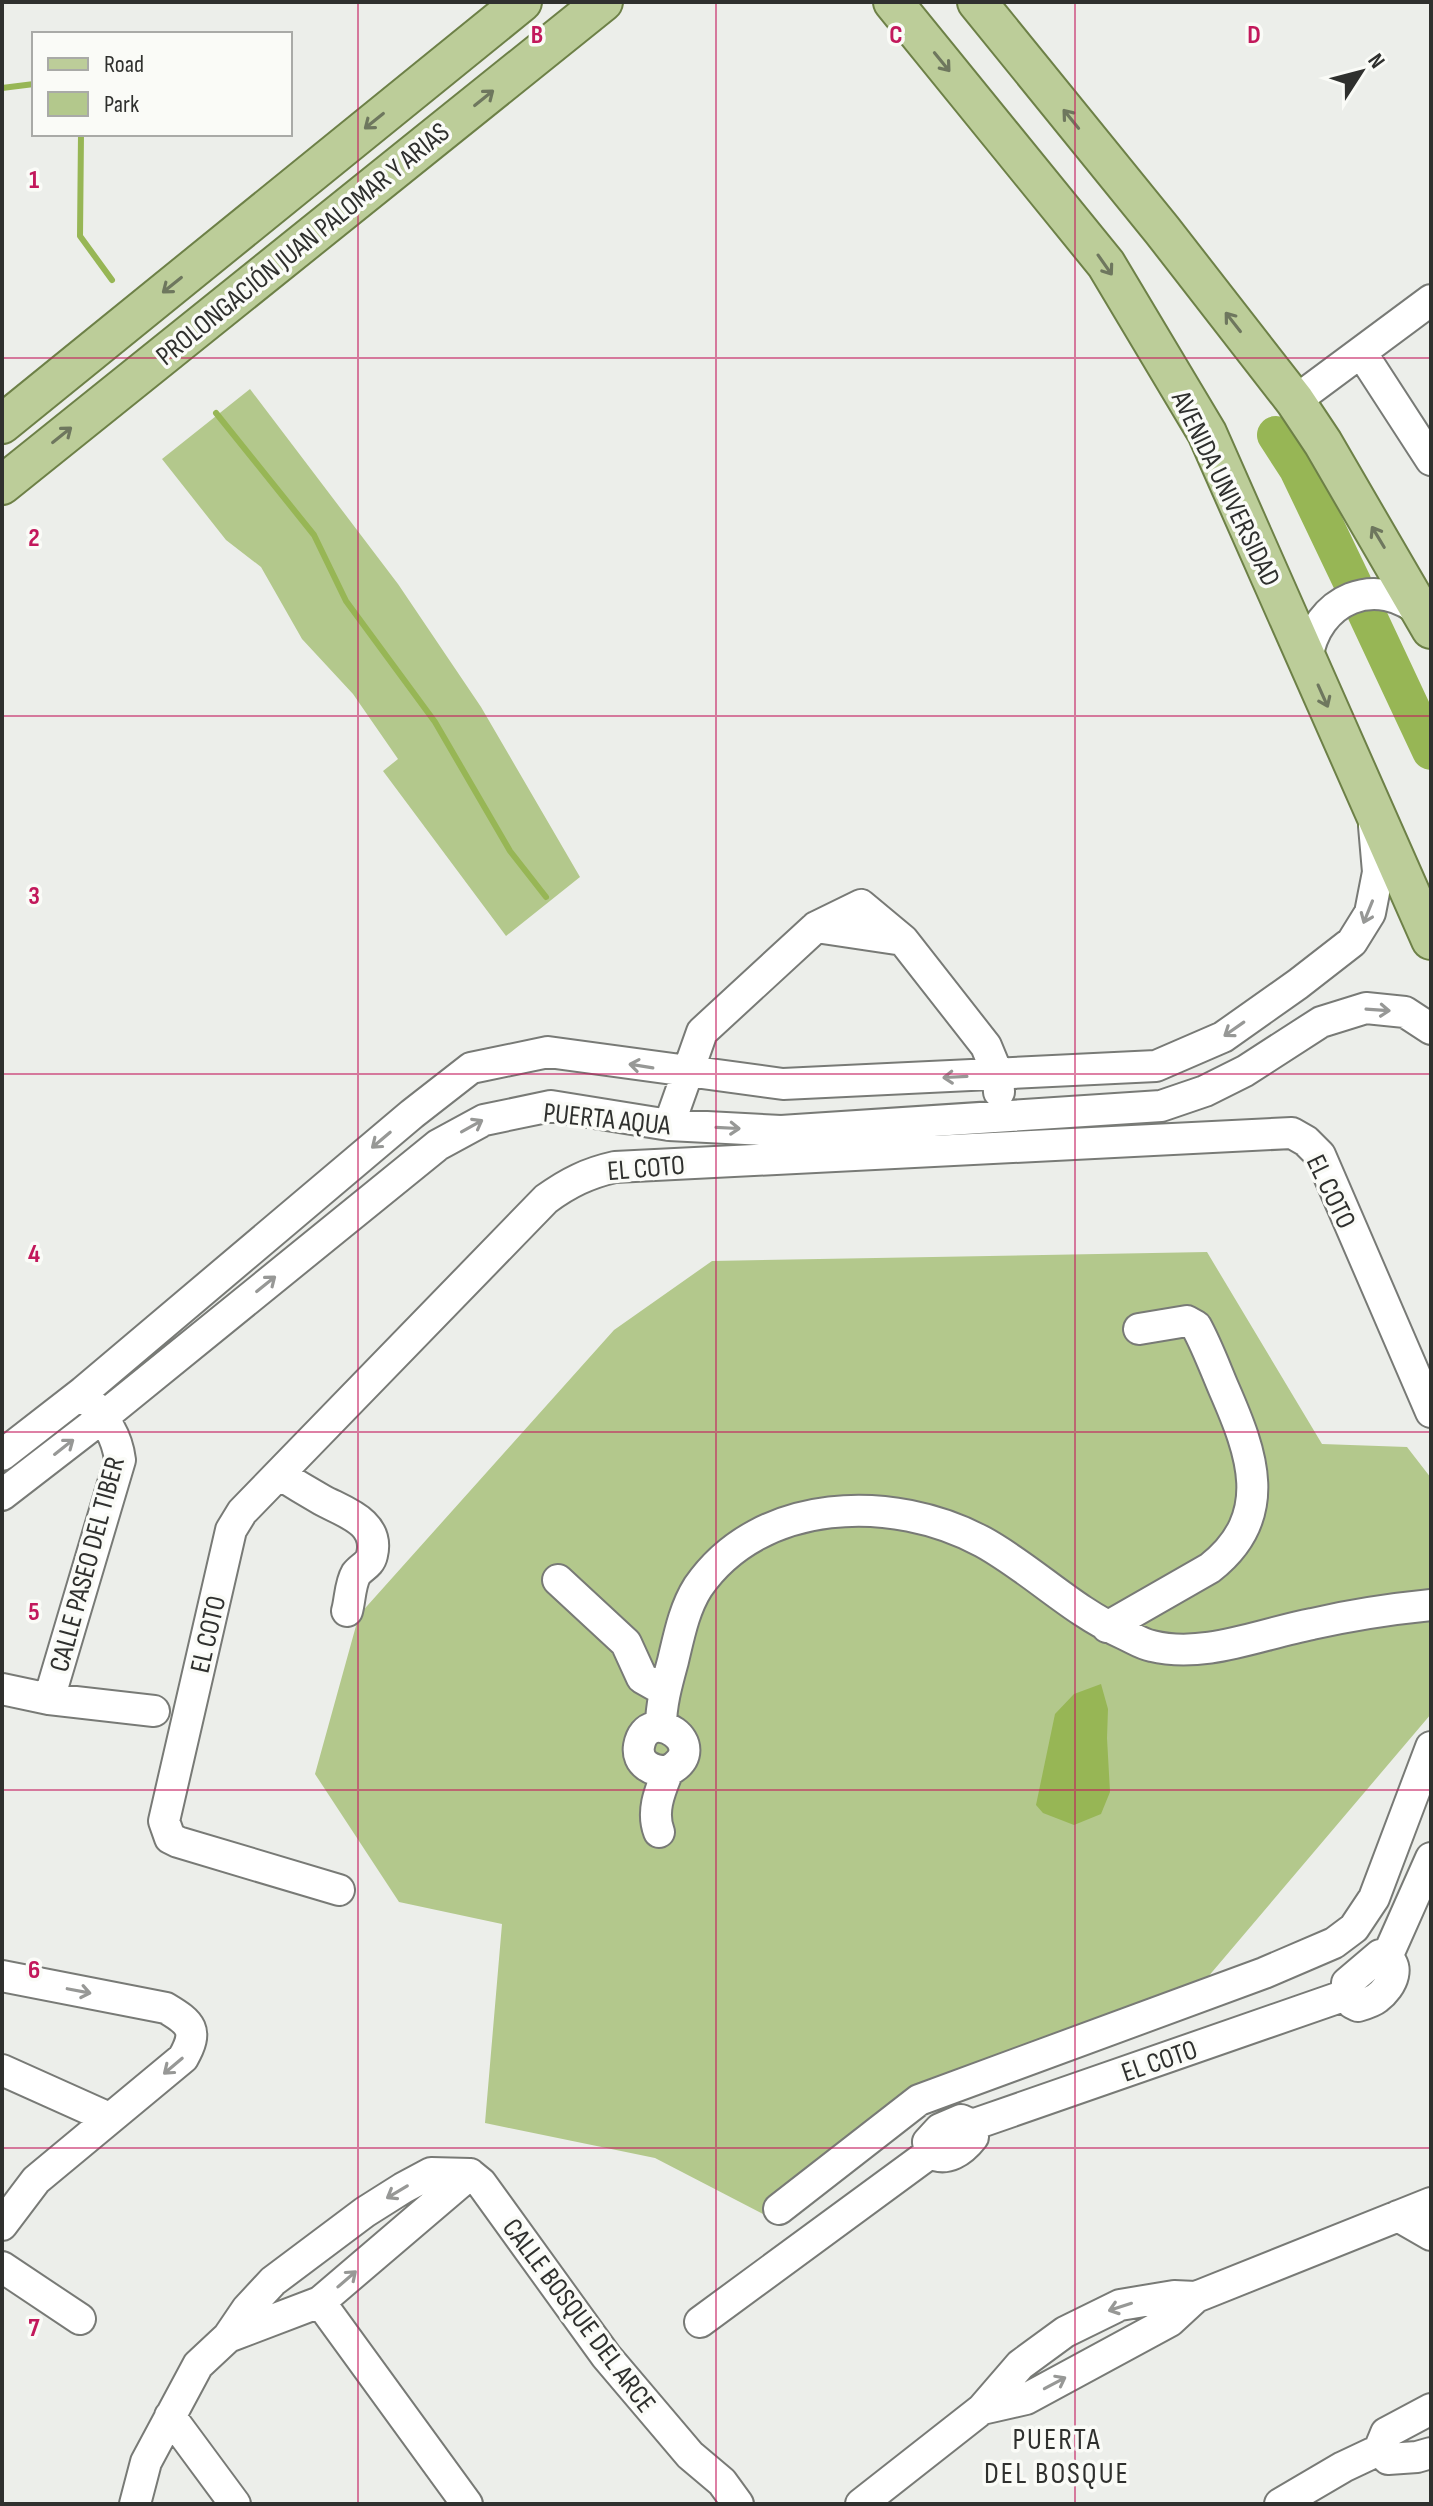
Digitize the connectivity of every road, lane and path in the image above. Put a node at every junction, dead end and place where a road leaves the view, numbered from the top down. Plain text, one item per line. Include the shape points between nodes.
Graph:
1 (522, 2) edge
2 (603, 2) edge
3 (893, 2) edge
4 (977, 2) edge
5 (1431, 300) edge
6 (1361, 352) junction
7 (73, 365) junction
8 (103, 401) junction
9 (1295, 401) junction
10 (2, 424) edge
11 (1431, 460) edge
12 (2, 485) edge
13 (1428, 623) edge
14 (1307, 660) junction
15 (1373, 808) junction
16 (1431, 940) edge
17 (1431, 1029) edge
18 (686, 1072) junction
19 (998, 1075) junction
20 (999, 1117) junction
21 (669, 1125) junction
22 (1139, 1329) dead end
23 (83, 1392) junction
24 (1431, 1412) edge
25 (103, 1417) junction
26 (2, 1455) edge
27 (279, 1474) junction
28 (2, 1495) edge
29 (558, 1580) dead end
30 (1431, 1605) edge
31 (347, 1611) dead end
32 (1107, 1627) junction
33 (2, 1689) edge
34 (665, 1691) junction
35 (49, 1699) junction
36 (154, 1711) dead end
37 (1431, 1747) edge
38 (659, 1832) dead end
39 (1431, 1858) edge
40 (339, 1890) dead end
41 (2, 1976) edge
42 (2, 2070) edge
43 (109, 2118) junction
44 (470, 2174) junction
45 (1431, 2203) edge
46 (779, 2209) dead end
47 (1398, 2216) junction
48 (2, 2225) edge
49 (1431, 2235) edge
50 (2, 2267) edge
51 (1196, 2297) junction
52 (320, 2302) junction
53 (80, 2319) dead end
54 (700, 2322) dead end
55 (228, 2337) junction
56 (982, 2409) junction
57 (1431, 2409) edge
58 (170, 2416) junction
59 (1379, 2450) junction
60 (1431, 2453) edge
61 (690, 2455) junction
62 (135, 2504) edge
63 (235, 2504) edge
64 (467, 2504) edge
65 (713, 2504) edge
66 (738, 2504) edge
67 (861, 2504) edge
68 (1280, 2504) edge

1 -> 7 main road, PROLONGACIÓN JUAN PALOMAR Y ARIAS
8 -> 2 main road, PROLONGACIÓN JUAN PALOMAR Y ARIAS
3 -> 14 main road, AVENIDA UNIVERSIDAD via 1106,264 1207,433
9 -> 4 main road
5 - 6 street
6 - 9 street
6 - 11 street
7 - 8 main road
7 - 10 main road, PROLONGACIÓN JUAN PALOMAR Y ARIAS
12 -> 8 main road, PROLONGACIÓN JUAN PALOMAR Y ARIAS
13 -> 9 main road
13 - 14 street via 1402,600 1361,595 1336,606 1318,624
14 -> 15 main road, AVENIDA UNIVERSIDAD
15 - 16 main road, AVENIDA UNIVERSIDAD
15 -> 19 street, PUERTA AQUA via 1378,872 1370,913 1352,942 1298,984 1223,1037 1156,1066
20 -> 17 street, PUERTA AQUA via 1161,1106 1245,1071 1321,1022 1366,1008 1405,1012
19 -> 18 street, PUERTA AQUA via 783,1084
18 - 19 street via 702,1032 816,927 861,905 903,940 986,1046
18 - 21 street
18 -> 23 street, PUERTA AQUA via 548,1052 471,1068
19 - 20 street
21 -> 20 street, PUERTA AQUA via 781,1131
25 -> 21 street, PUERTA AQUA via 438,1145 484,1120 551,1106
22 - 32 street via 1187,1321 1196,1326 1243,1433 1253,1491 1247,1517 1224,1557
23 - 25 street, CALLE PASEO DEL TIBER
23 - 26 street, PUERTA AQUA
24 - 27 street, EL COTO via 1320,1155 1292,1133 615,1167 590,1173 546,1199
28 -> 25 street, PUERTA AQUA
25 - 35 street, CALLE PASEO DEL TIBER via 118,1443 120,1460
27 - 31 street via 367,1527 372,1555 356,1574
27 - 40 street, EL COTO via 231,1530 164,1821 170,1838 178,1842
29 - 34 street via 626,1643 642,1678
30 - 32 street via 1314,1623 1193,1651 1151,1646
32 - 34 street via 983,1542 939,1522 850,1510 813,1515 751,1538 710,1573 688,1606
33 - 35 street, CALLE PASEO DEL TIBER
34 - 38 street via 661,1726 683,1741 682,1759 668,1771 657,1799 654,1821
35 - 36 street, CALLE PASEO DEL TIBER
37 - 46 street via 1374,1898 1354,1928 1334,1943 919,2100
39 - 54 street, EL COTO via 1387,1957 1394,1976 1379,1996 1358,2006 1346,1995 972,2125 973,2137 962,2149 942,2157 930,2153
41 -> 43 street via 166,2008 184,2018 192,2043 183,2058
42 - 43 street
43 - 48 street via 36,2180
52 -> 44 street
44 -> 55 street via 431,2173 365,2212 273,2281
44 - 61 street, CALLE BOSQUE DEL ARCE via 606,2356
45 - 47 street
47 - 49 street
47 - 51 street
50 - 53 street
56 -> 51 street via 1026,2399 1170,2321
51 -> 56 street via 1120,2305 1065,2332 1020,2365
52 - 55 street
52 - 64 street
55 - 58 street via 198,2365
56 - 67 street
57 - 59 street via 1386,2433
58 - 62 street via 146,2462
58 - 63 street
59 - 60 street via 1388,2459
59 - 68 street
61 - 65 street, CALLE BOSQUE DEL ARCE
61 - 66 street, CALLE BOSQUE DEL ARCE

